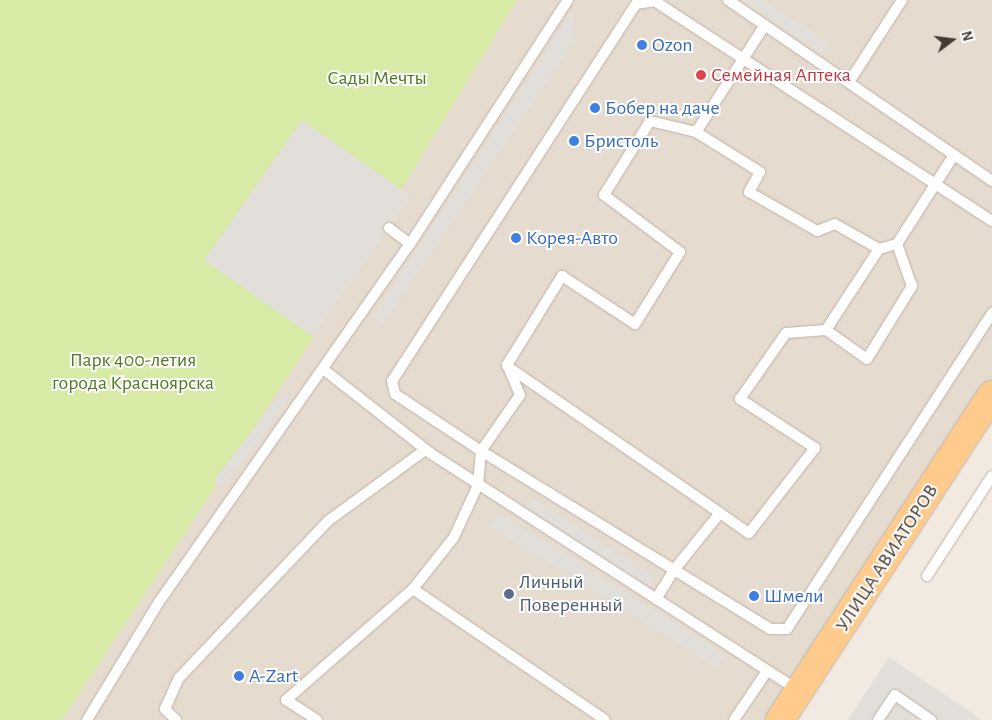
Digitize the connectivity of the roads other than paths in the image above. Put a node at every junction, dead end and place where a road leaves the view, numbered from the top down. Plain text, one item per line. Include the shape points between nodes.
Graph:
1 (568, 0) edge
2 (728, 0) edge
3 (902, 0) edge
4 (765, 25) junction
5 (744, 58) junction
6 (849, 82) junction
7 (696, 132) junction
8 (954, 155) junction
9 (992, 180) edge
10 (935, 186) junction
11 (992, 221) edge
12 (389, 228) dead end
13 (410, 244) junction
14 (897, 244) junction
15 (879, 249) junction
16 (992, 313) edge
17 (826, 330) junction
18 (507, 366) junction
19 (323, 369) junction
20 (992, 395) edge
21 (425, 450) junction
22 (481, 450) junction
23 (992, 476) edge
24 (478, 485) junction
25 (720, 513) junction
26 (674, 570) junction
27 (927, 576) dead end
28 (412, 589) junction
29 (656, 599) junction
30 (767, 671) junction
31 (798, 691) junction
32 (91, 718) edge
33 (176, 720) edge
34 (317, 720) edge
35 (606, 720) edge
36 (734, 720) edge
37 (780, 720) edge
38 (878, 720) edge
39 (932, 720) edge

1 - 13 lane
2 - 4 lane
3 - 6 lane
4 - 5 lane
4 - 6 lane
5 - 7 lane
5 - 10 lane
5 - 22 lane via 655,1 636,4 392,381 395,394
6 - 8 lane
7 - 15 lane via 760,172 749,192 817,231 835,224
7 - 18 lane via 650,121 604,195 680,252 635,324 562,276
8 - 9 lane
8 - 10 lane
10 - 11 lane
10 - 14 lane
12 - 13 lane
13 - 19 lane
14 - 15 lane
14 - 17 lane via 912,286 867,360
15 - 17 lane
16 - 26 lane via 787,629 770,629
17 - 25 lane via 786,332 740,399 815,448 749,533
18 - 22 lane via 520,395
18 - 25 lane
19 - 21 lane
19 - 32 lane via 159,602
20 - 31 main road, УЛИЦА АВИАТОРОВ
21 - 24 lane
21 - 33 lane via 328,521 179,678 165,709
22 - 24 lane
22 - 26 lane
23 - 27 lane
24 - 28 lane via 454,537
24 - 29 lane
25 - 26 lane
26 - 29 lane
28 - 34 lane via 286,700
28 - 35 lane
29 - 30 lane
30 - 31 lane
30 - 36 lane
31 - 37 main road, УЛИЦА АВИАТОРОВ
38 - 39 lane via 895,695

